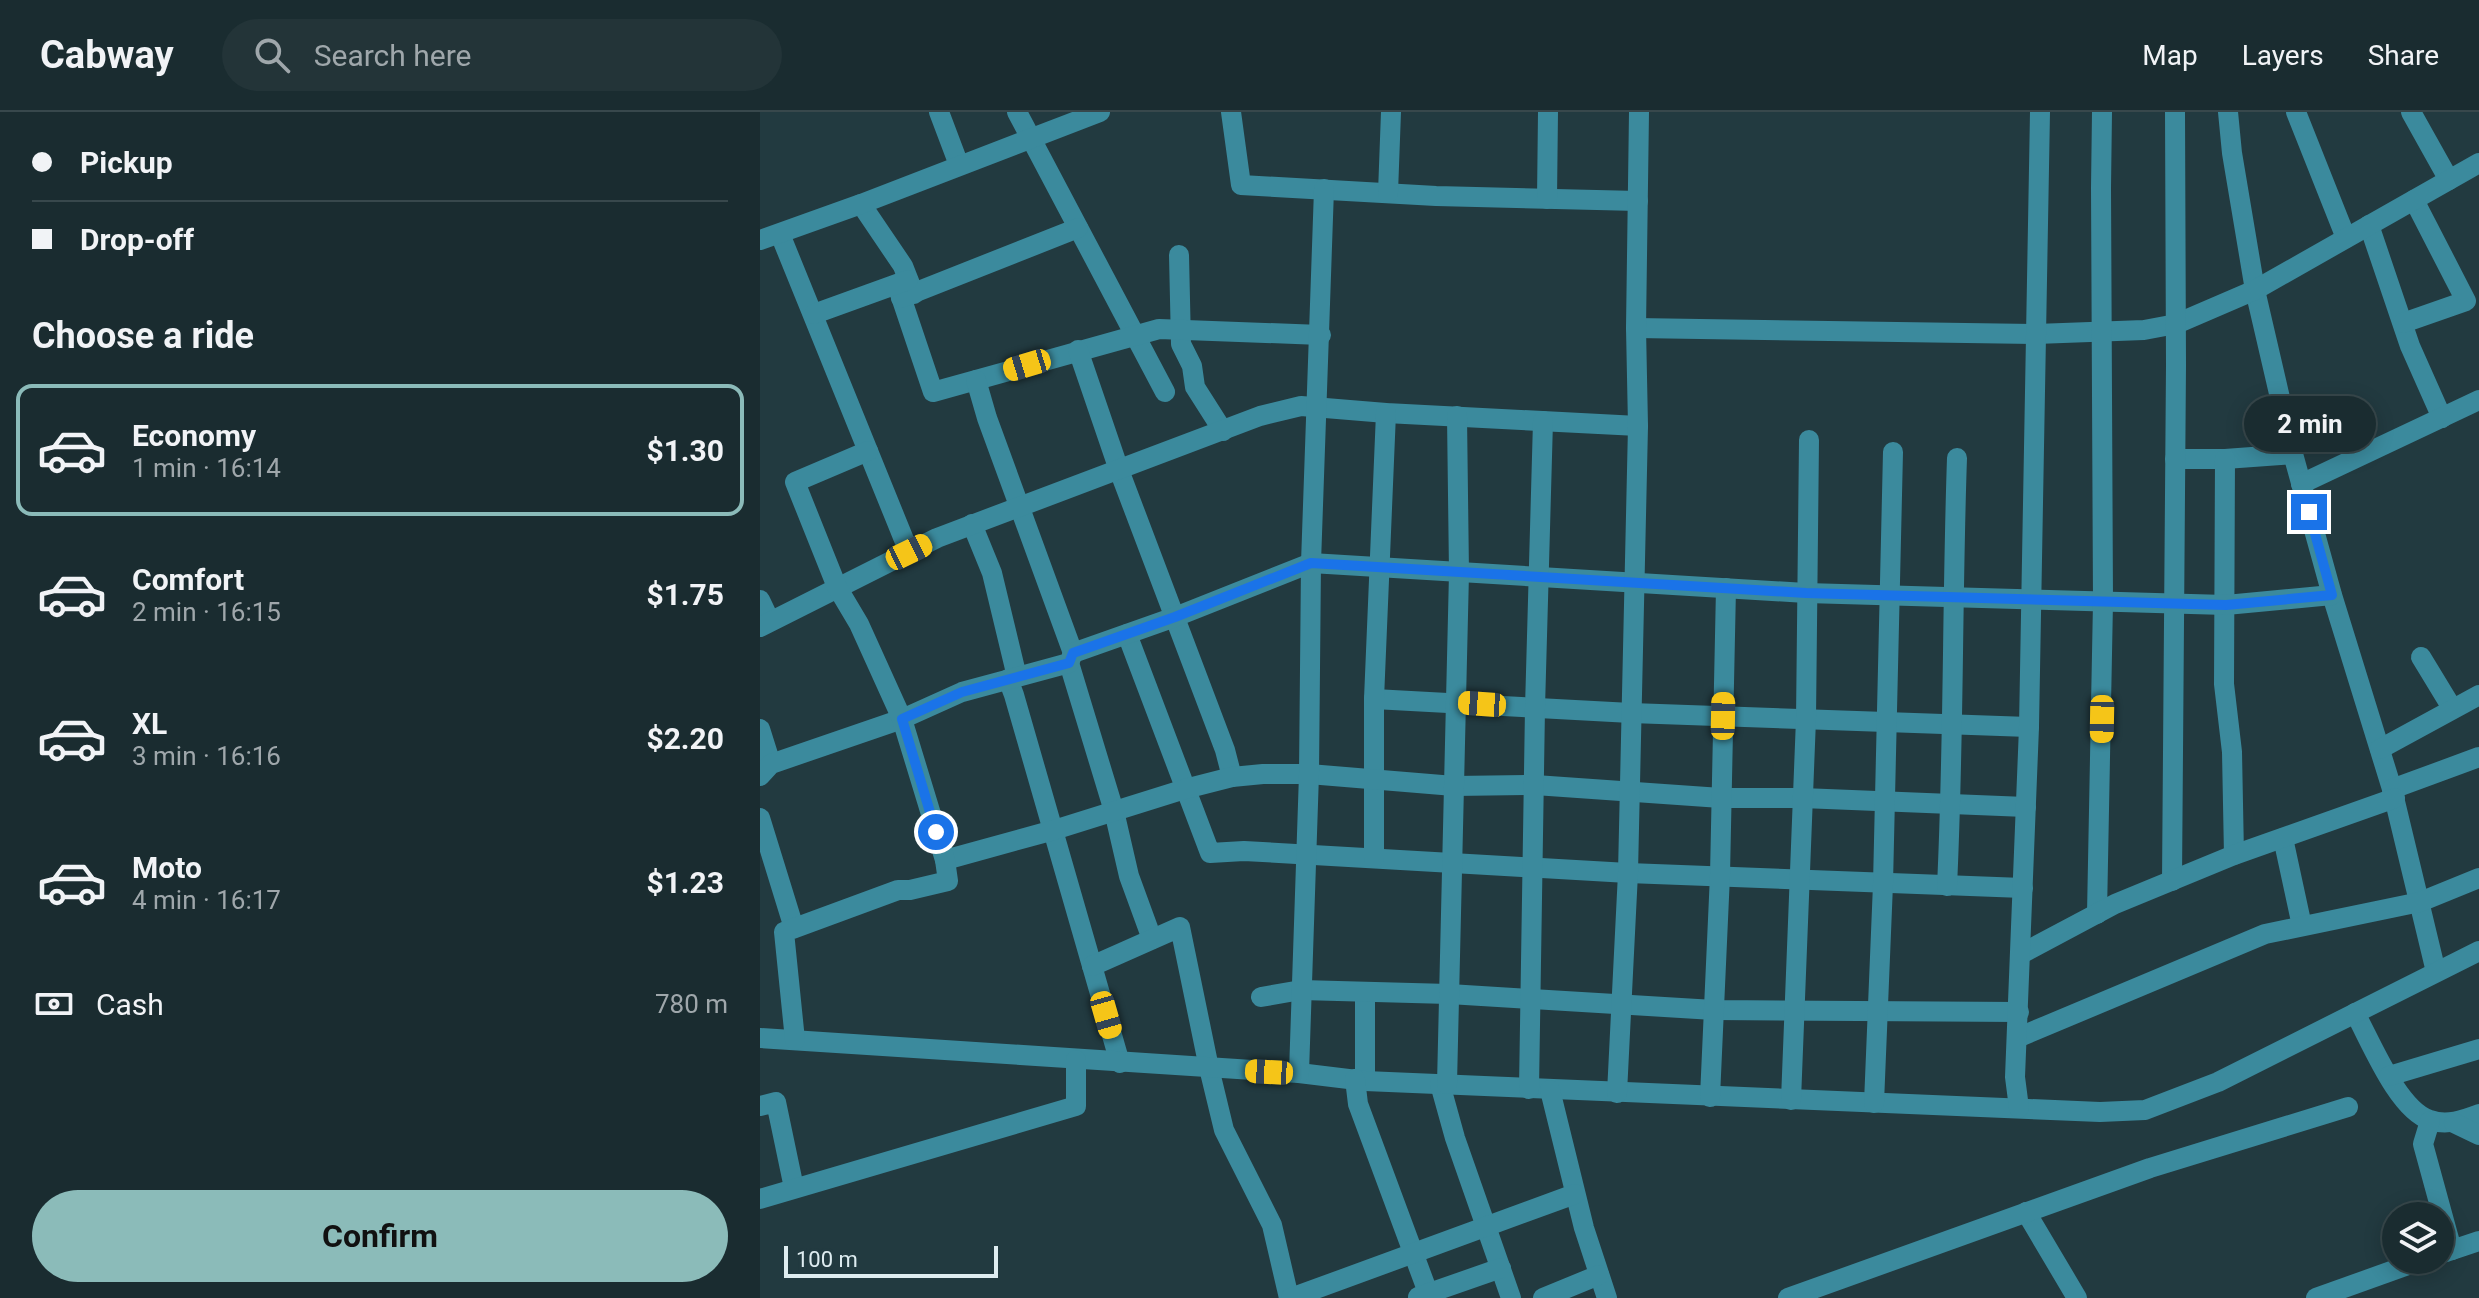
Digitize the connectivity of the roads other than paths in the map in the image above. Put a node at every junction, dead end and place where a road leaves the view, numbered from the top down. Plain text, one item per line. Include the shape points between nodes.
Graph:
1 (939, 112) edge
2 (1017, 112) edge
3 (1100, 112) edge
4 (1231, 112) edge
5 (1391, 112) edge
6 (1548, 112) edge
7 (1639, 112) edge
8 (2040, 112) edge
9 (2102, 112) edge
10 (2175, 112) edge
11 (2228, 112) edge
12 (2296, 112) edge
13 (2413, 113) edge
14 (1030, 137) junction
15 (2479, 163) edge
16 (959, 165) junction
17 (2449, 180) junction
18 (1324, 189) junction
19 (1388, 193) junction
20 (1547, 199) junction
21 (2414, 200) junction
22 (1638, 201) junction
23 (861, 204) junction
24 (2369, 225) junction
25 (1078, 228) junction
26 (780, 234) junction
27 (2346, 238) junction
28 (760, 240) edge
29 (1179, 255) dead end
30 (905, 289) junction
31 (2255, 290) junction
32 (814, 314) junction
33 (2403, 323) junction
34 (2176, 324) junction
35 (1636, 328) junction
36 (1180, 329) junction
37 (2101, 333) junction
38 (2036, 334) junction
39 (1135, 335) junction
40 (1321, 335) junction
41 (1078, 350) junction
42 (976, 380) junction
43 (1165, 392) dead end
44 (2479, 400) edge
45 (1318, 407) junction
46 (1386, 413) junction
47 (1457, 416) junction
48 (2442, 418) junction
49 (1543, 421) junction
50 (1638, 426) junction
51 (1223, 431) junction
52 (1809, 440) dead end
53 (868, 451) junction
54 (1893, 452) dead end
55 (2293, 454) junction
56 (1957, 458) dead end
57 (2175, 459) junction
58 (2225, 459) junction
59 (1119, 470) junction
60 (2301, 484) junction
61 (1019, 506) junction
62 (972, 524) junction
63 (909, 552) junction
64 (1311, 563) junction
65 (1378, 568) junction
66 (1459, 573) junction
67 (1538, 577) junction
68 (1634, 582) junction
69 (837, 587) junction
70 (1726, 588) junction
71 (1806, 593) junction
72 (1889, 595) junction
73 (2332, 595) junction
74 (1953, 597) junction
75 (2032, 599) junction
76 (760, 600) edge
77 (2103, 602) junction
78 (2175, 604) junction
79 (2226, 605) junction
80 (1175, 617) junction
81 (765, 624) edge
82 (1127, 634) junction
83 (2421, 657) dead end
84 (1071, 658) junction
85 (1012, 678) junction
86 (2479, 695) edge
87 (1374, 699) junction
88 (1456, 702) junction
89 (1535, 708) junction
90 (2452, 708) junction
91 (1631, 713) junction
92 (1723, 716) junction
93 (902, 719) junction
94 (1806, 719) junction
95 (1886, 723) junction
96 (1952, 725) junction
97 (2029, 727) junction
98 (760, 729) edge
99 (2380, 749) junction
100 (2479, 757) edge
101 (766, 770) edge
102 (1309, 774) junction
103 (1232, 777) junction
104 (1375, 779) junction
105 (1535, 785) junction
106 (1454, 786) junction
107 (1185, 789) junction
108 (1630, 793) junction
109 (2394, 793) junction
110 (1721, 798) junction
111 (1802, 798) junction
112 (1884, 802) junction
113 (1951, 804) junction
114 (2026, 807) junction
115 (1114, 811) junction
116 (760, 818) edge
117 (1054, 830) junction
118 (2283, 838) junction
119 (1307, 854) junction
120 (2234, 855) junction
121 (1374, 858) junction
122 (945, 860) junction
123 (1452, 863) junction
124 (1534, 868) junction
125 (1628, 873) junction
126 (1720, 875) junction
127 (1801, 878) junction
128 (2479, 878) edge
129 (2172, 881) junction
130 (1883, 884) junction
131 (1947, 886) junction
132 (2023, 888) junction
133 (2420, 902) junction
134 (2097, 914) junction
135 (2302, 926) junction
136 (794, 928) junction
137 (1152, 939) junction
138 (2479, 951) edge
139 (2021, 954) junction
140 (1092, 966) junction
141 (2436, 972) junction
142 (1301, 990) junction
143 (1365, 992) junction
144 (1449, 994) junction
145 (1261, 997) dead end
146 (1532, 999) junction
147 (1621, 1006) junction
148 (1795, 1009) junction
149 (1714, 1010) junction
150 (1878, 1011) junction
151 (2019, 1012) junction
152 (2355, 1013) junction
153 (760, 1038) edge
154 (2017, 1038) junction
155 (795, 1040) junction
156 (2479, 1049) edge
157 (1076, 1060) junction
158 (1120, 1063) junction
159 (1209, 1068) junction
160 (1299, 1073) junction
161 (2389, 1076) junction
162 (1360, 1080) junction
163 (1444, 1084) junction
164 (1539, 1089) junction
165 (1617, 1093) junction
166 (1710, 1097) junction
167 (1791, 1100) junction
168 (1874, 1103) junction
169 (760, 1106) edge
170 (2348, 1107) dead end
171 (2019, 1108) junction
172 (2479, 1114) edge
173 (2430, 1121) junction
174 (2454, 1123) junction
175 (2479, 1135) edge
176 (794, 1188) junction
177 (1575, 1194) junction
178 (760, 1199) edge
179 (2435, 1202) edge
180 (2026, 1212) junction
181 (1486, 1226) junction
182 (2479, 1241) edge
183 (2454, 1249) edge
184 (1411, 1254) junction
185 (1501, 1268) junction
186 (2383, 1274) edge
187 (1599, 1275) junction
188 (1424, 1297) edge
189 (1290, 1298) edge
190 (1511, 1298) edge
191 (1543, 1298) edge
192 (1607, 1298) edge
193 (1788, 1298) edge
194 (2077, 1298) edge
195 (2316, 1298) edge

1 - 16 street
2 - 14 street
3 - 14 street
4 - 18 street via 1241,185
5 - 19 street
6 - 20 street
7 - 22 street
8 - 38 street
9 - 37 street
10 - 34 street
11 - 31 street
12 - 27 street
13 - 17 street
14 - 16 street
14 - 25 street
15 - 17 street
16 - 23 street
17 - 21 street
18 - 19 street
18 - 40 street
19 - 20 street
20 - 22 street
21 - 24 street
21 - 33 street via 2466,301
22 - 35 street
23 - 26 street
23 - 30 street via 903,266
24 - 27 street
24 - 33 street
25 - 30 street
25 - 39 street
26 - 28 street
26 - 32 street
27 - 31 street
29 - 36 street
30 - 32 street
30 - 42 street via 933,392
31 - 34 street
31 - 55 street
32 - 53 street
33 - 48 street
34 - 37 street
34 - 57 street
35 - 38 street
35 - 50 street
36 - 39 street
36 - 40 street
36 - 51 street via 1195,387
37 - 38 street
37 - 77 street
38 - 75 street
39 - 41 street
39 - 43 street
40 - 45 street
41 - 42 street
41 - 59 street
42 - 61 street
44 - 48 street
45 - 46 street
45 - 51 street via 1260,416
45 - 64 street
46 - 47 street
46 - 65 street
47 - 49 street
47 - 66 street
48 - 60 street
49 - 50 street
49 - 67 street
50 - 68 street
51 - 59 street
52 - 71 street
53 - 63 street
53 - 69 street via 795,482
54 - 72 street
55 - 58 street
55 - 60 street
56 - 74 street
57 - 58 street
57 - 78 street
58 - 79 street
59 - 61 street
59 - 80 street
60 - 73 street
61 - 62 street
61 - 84 street
62 - 63 street
62 - 85 street via 992,573
63 - 69 street
64 - 65 street
64 - 80 street
64 - 102 street
65 - 66 street
65 - 87 street
66 - 67 street
66 - 88 street
67 - 68 street
67 - 89 street
68 - 70 street
68 - 91 street
69 - 81 street
69 - 93 street
70 - 71 street
70 - 92 street
71 - 72 street
71 - 94 street
72 - 74 street
72 - 95 street
73 - 79 street
73 - 99 street
74 - 75 street
74 - 96 street
75 - 77 street
75 - 97 street
76 - 81 street
77 - 78 street
77 - 134 street
78 - 79 street
78 - 129 street
79 - 120 street via 2224,684 2232,752
80 - 82 street
80 - 103 street
82 - 84 street
82 - 107 street
83 - 90 street
84 - 85 street
84 - 115 street
85 - 93 street via 962,692
85 - 117 street
86 - 90 street
87 - 88 street
87 - 104 street
88 - 89 street
88 - 106 street
89 - 91 street
89 - 105 street
90 - 99 street
91 - 92 street
91 - 108 street
92 - 94 street
92 - 110 street
93 - 101 street
93 - 122 street
94 - 95 street
94 - 111 street
95 - 96 street
95 - 112 street
96 - 97 street
96 - 113 street
97 - 114 street
98 - 101 street
99 - 109 street
100 - 109 street
102 - 103 street
102 - 104 street
102 - 119 street
103 - 107 street
104 - 106 street
104 - 121 street
105 - 106 street
105 - 108 street
105 - 124 street
106 - 123 street
107 - 115 street
107 - 119 street via 1210,853
108 - 110 street
108 - 125 street
109 - 118 street
109 - 133 street
110 - 111 street
110 - 126 street
111 - 112 street
111 - 127 street
112 - 113 street
112 - 130 street
113 - 114 street
113 - 131 street
114 - 132 street
115 - 117 street
115 - 137 street via 1129,876
116 - 136 street
117 - 122 street
117 - 140 street
118 - 120 street
118 - 135 street
119 - 121 street
119 - 142 street
120 - 129 street
121 - 123 street
122 - 136 street via 948,881 898,890
123 - 124 street
123 - 144 street
124 - 125 street
124 - 146 street
125 - 126 street
125 - 147 street
126 - 127 street
126 - 149 street
127 - 130 street
127 - 148 street
128 - 133 street
129 - 134 street
130 - 131 street
130 - 150 street
131 - 132 street
132 - 139 street
133 - 135 street
133 - 141 street
134 - 139 street
135 - 154 street via 2265,934
136 - 155 street via 784,932
137 - 140 street
137 - 159 street via 1180,927
138 - 141 street
139 - 151 street
140 - 158 street
141 - 152 street
142 - 143 street
142 - 145 street
142 - 160 street
143 - 144 street
143 - 162 street
144 - 146 street
144 - 163 street
146 - 147 street
146 - 164 street
147 - 149 street
147 - 165 street
148 - 149 street
148 - 150 street
148 - 167 street
149 - 166 street
150 - 151 street
150 - 168 street
151 - 154 street
152 - 161 street
152 - 171 street via 2218,1082 2145,1110
153 - 155 street
154 - 171 street
155 - 157 street
156 - 161 street
157 - 158 street
157 - 176 street via 1076,1106
158 - 159 street
159 - 160 street
159 - 189 street via 1224,1130 1272,1225
160 - 162 street
161 - 173 street via 2411,1110
162 - 163 street
162 - 184 street via 1358,1104
163 - 164 street
163 - 181 street via 1455,1138
164 - 165 street
164 - 177 street
165 - 166 street
166 - 167 street
167 - 168 street
168 - 171 street
169 - 176 street via 776,1102
170 - 180 street
172 - 174 street
173 - 174 street
173 - 179 street via 2423,1144
174 - 175 street
176 - 178 street
177 - 181 street
177 - 187 street
180 - 193 street
180 - 194 street
181 - 184 street
181 - 185 street
182 - 183 street
184 - 188 street
184 - 189 street
185 - 188 street
185 - 190 street
186 - 195 street
187 - 191 street
187 - 192 street

